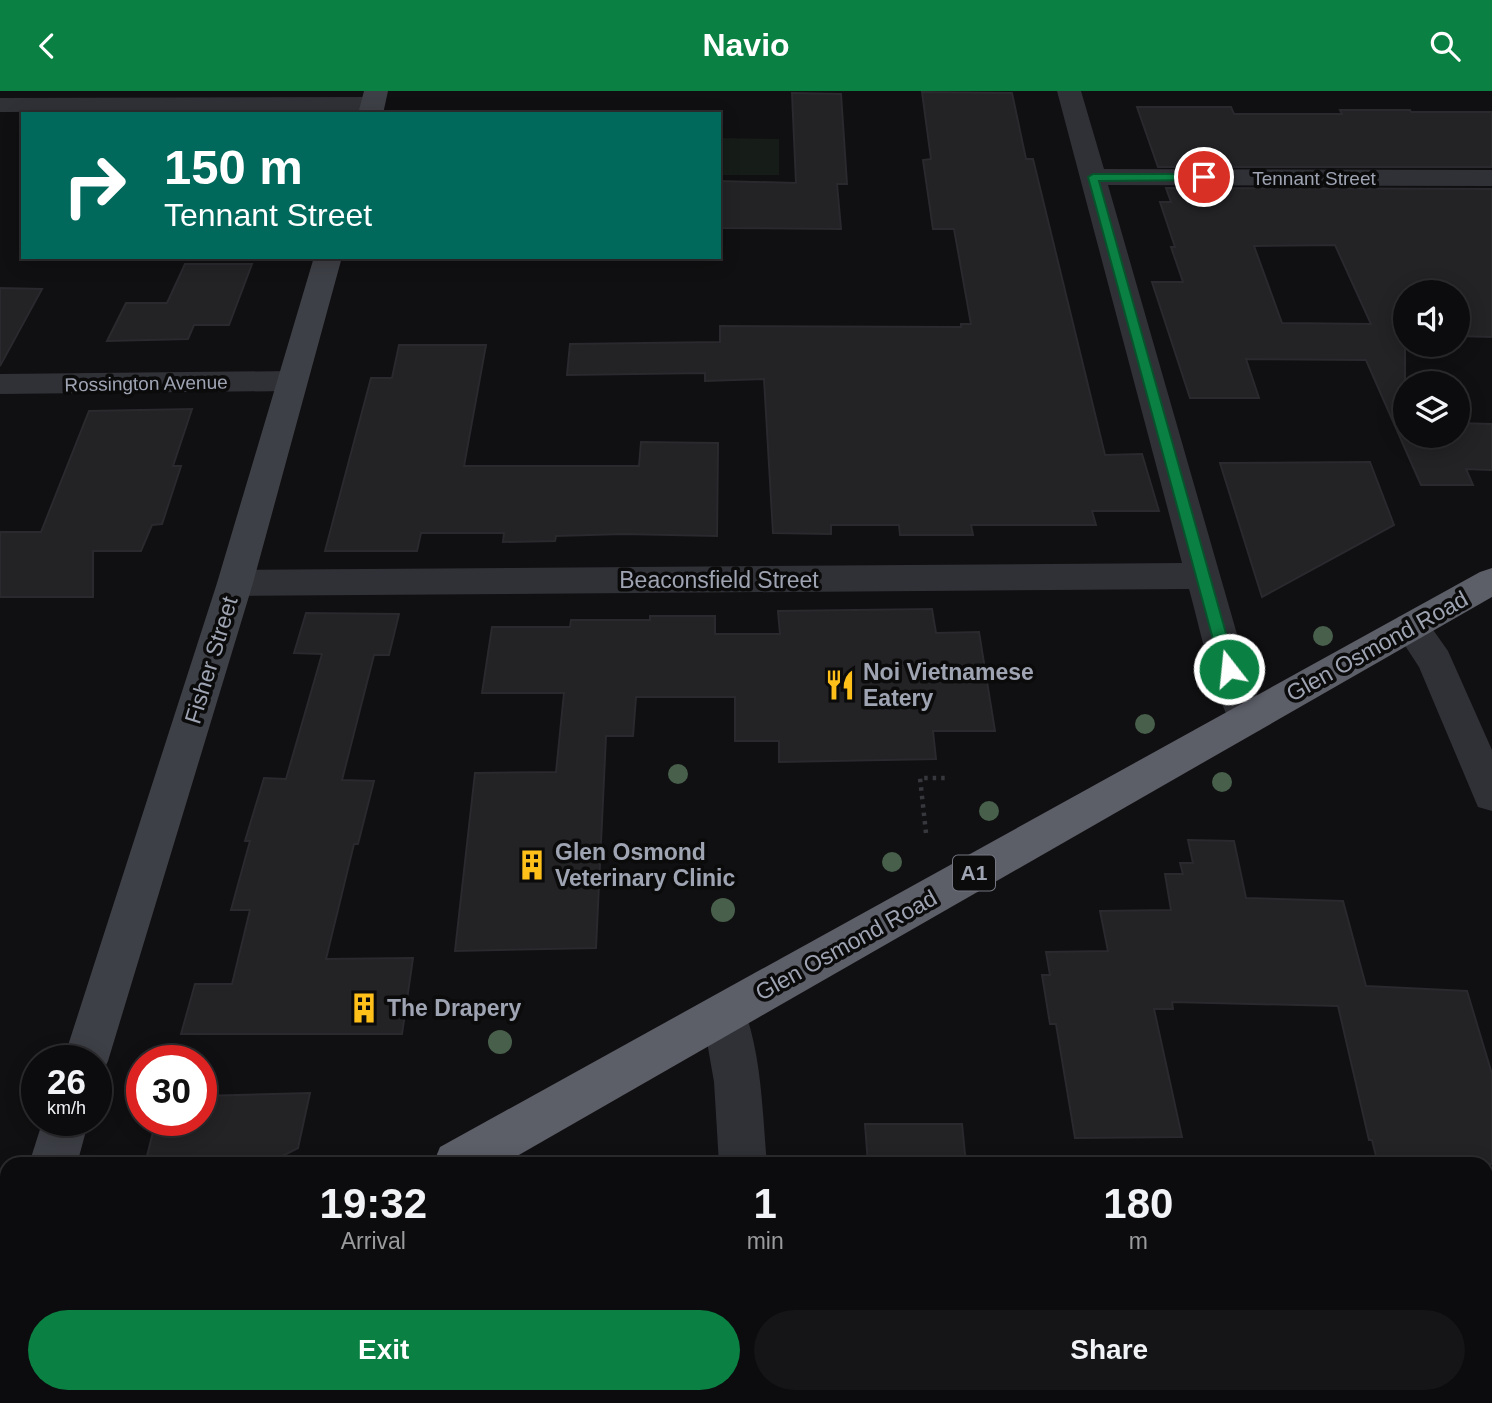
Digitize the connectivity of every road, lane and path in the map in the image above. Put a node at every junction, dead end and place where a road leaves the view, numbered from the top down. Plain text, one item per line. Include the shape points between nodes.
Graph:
1 (1069, 91) edge
2 (373, 103) edge
3 (0, 105) edge
4 (1093, 177) junction
5 (1492, 178) edge
6 (327, 259) edge
7 (292, 381) junction
8 (0, 384) edge
9 (1203, 576) junction
10 (1492, 581) edge
11 (235, 583) junction
12 (1411, 627) junction
13 (1247, 719) junction
14 (949, 778) dead end
15 (1492, 795) edge
16 (926, 833) dead end
17 (724, 1013) junction
18 (90, 1045) edge
19 (61, 1136) edge
20 (55, 1157) edge
21 (469, 1157) edge
22 (742, 1157) edge

1 - 4 street
2 - 3 street
4 - 5 street, Tennant Street
4 - 9 street
6 - 7 street, Fisher Street
7 - 8 street, Rossington Avenue
7 - 11 street, Fisher Street
9 - 11 street, Beaconsfield Street
9 - 13 street
10 - 12 highway, Glen Osmond Road / A1
11 - 18 street, Fisher Street
12 - 13 highway, Glen Osmond Road / A1
12 - 15 street via 1435,661
13 - 17 highway, Glen Osmond Road / A1
14 - 16 path via 920,778
17 - 21 highway, Glen Osmond Road / A1
17 - 22 street via 737,1081
19 - 20 street

